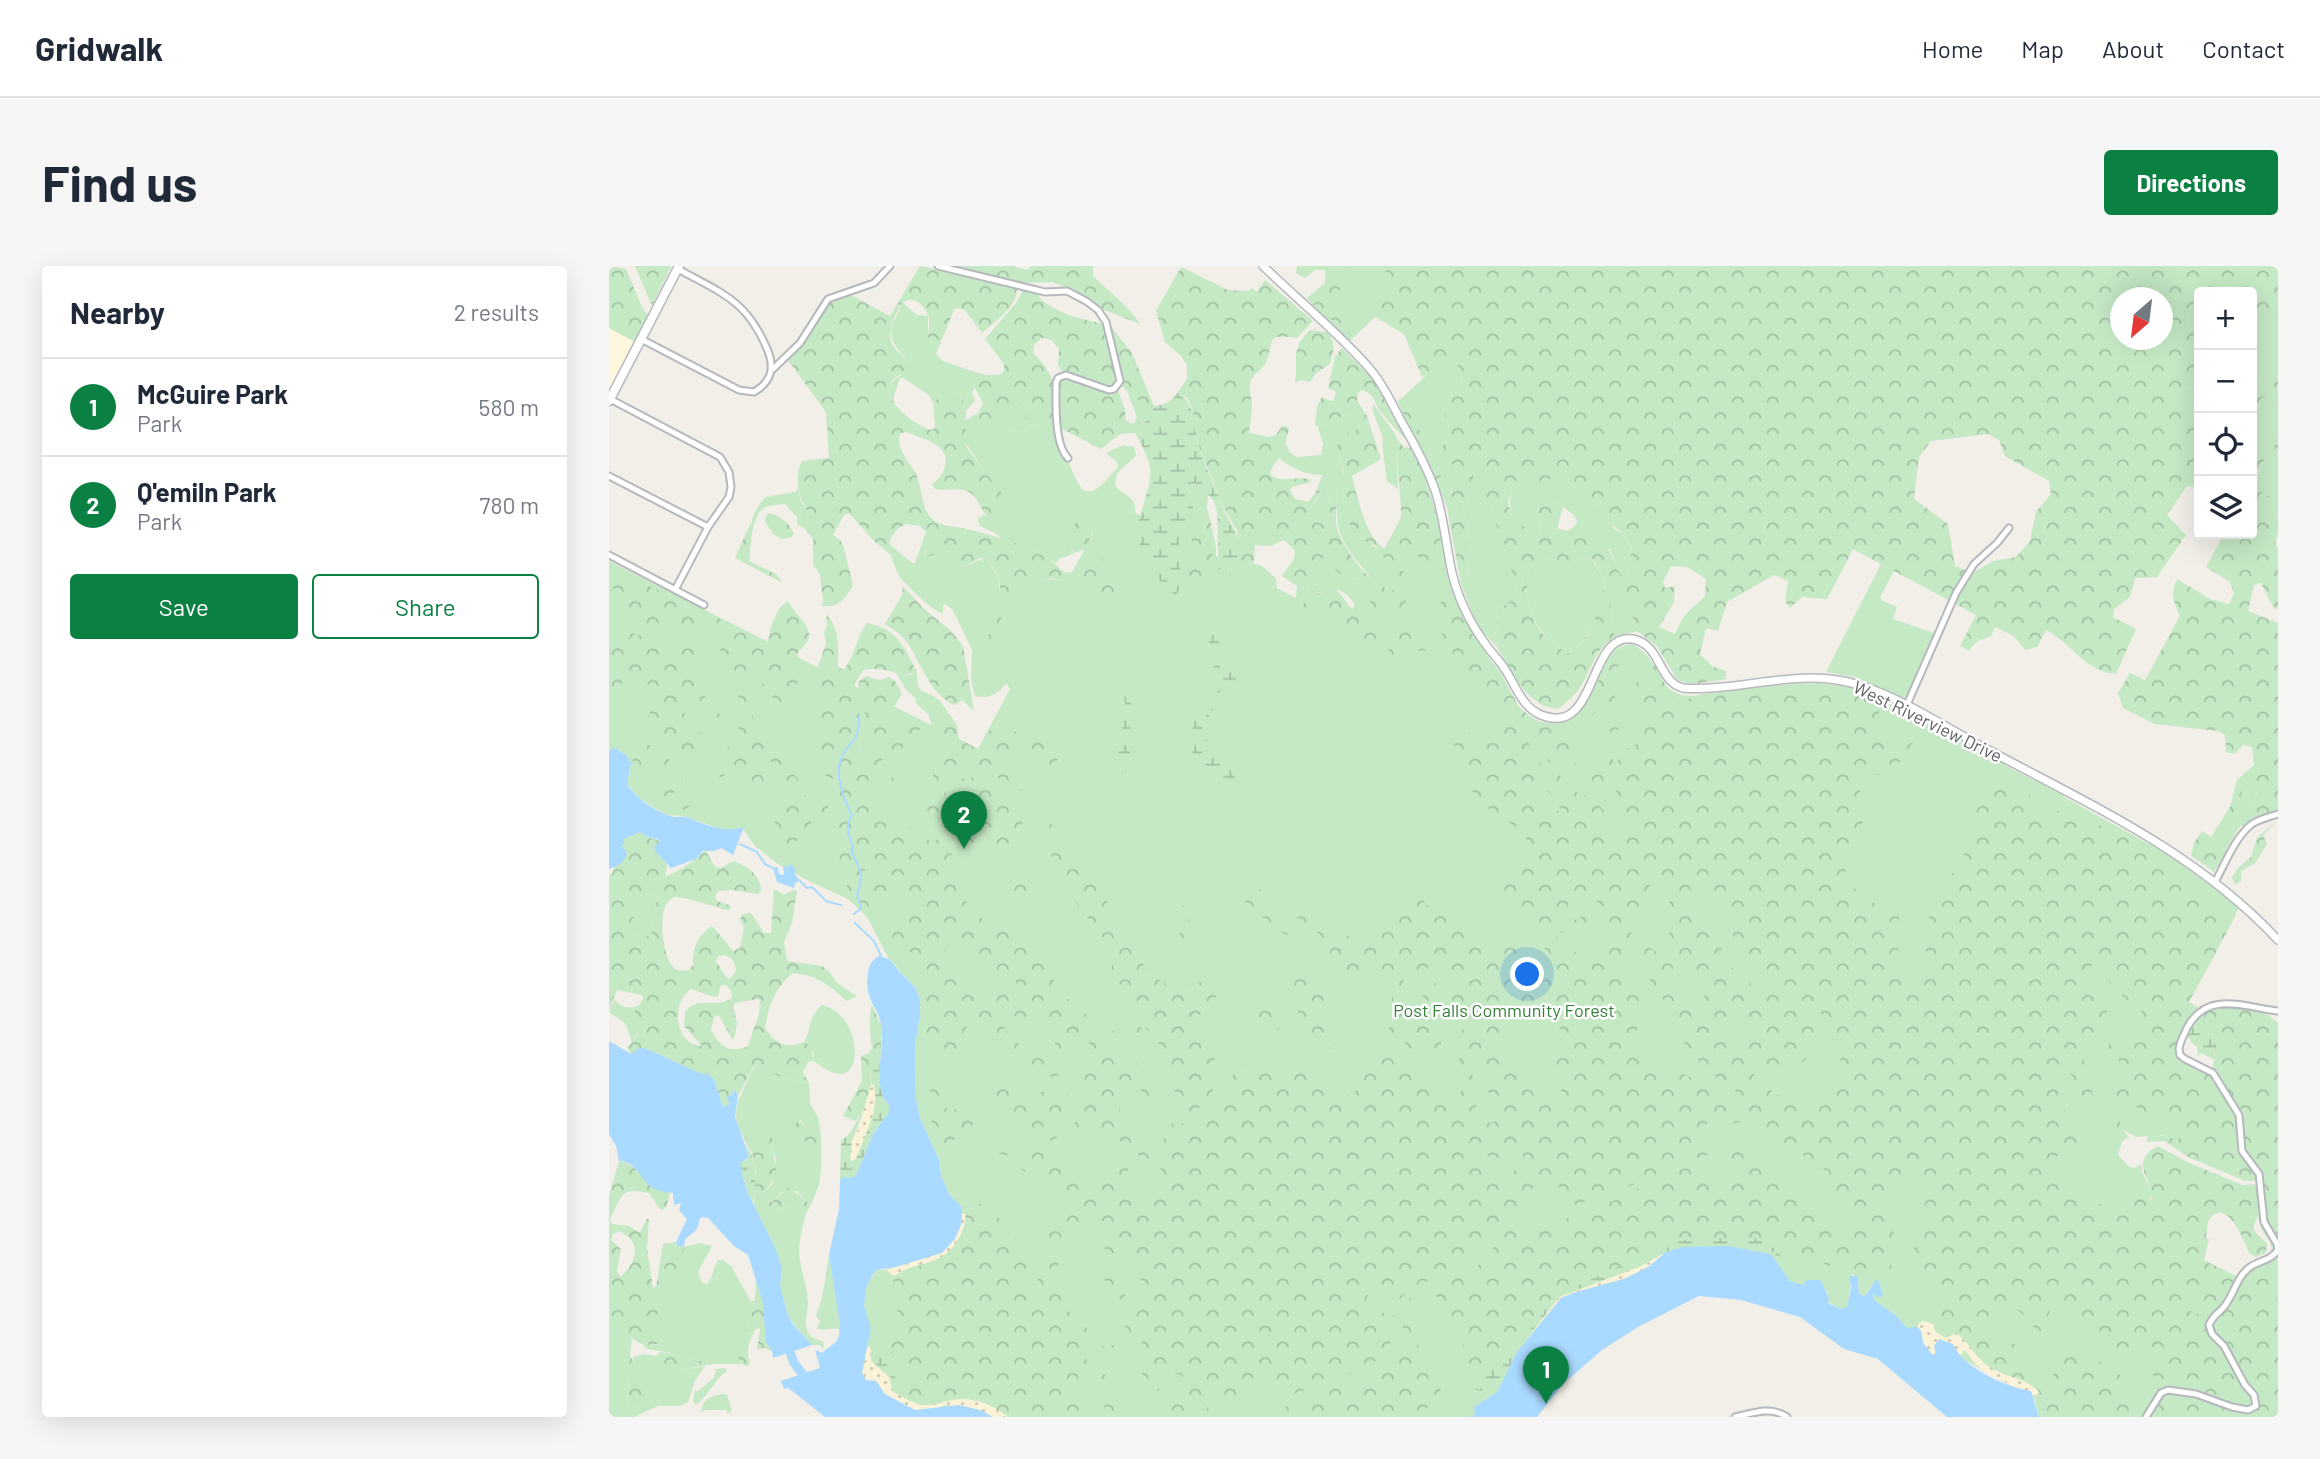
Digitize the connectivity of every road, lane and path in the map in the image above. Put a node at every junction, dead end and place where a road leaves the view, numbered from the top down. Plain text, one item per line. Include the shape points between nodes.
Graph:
1 (890, 266) edge
2 (938, 266) edge
3 (1263, 266) edge
4 (679, 267) edge
5 (641, 339) junction
6 (773, 369) junction
7 (610, 400) edge
8 (1068, 458) dead end
9 (609, 475) edge
10 (708, 527) junction
11 (2009, 528) dead end
12 (609, 555) edge
13 (675, 590) junction
14 (704, 605) dead end
15 (1906, 707) junction
16 (2278, 814) edge
17 (2215, 882) junction
18 (2278, 940) edge
19 (2278, 1012) edge
20 (1735, 1417) edge
21 (1787, 1417) edge
22 (2146, 1417) edge

1 - 6 street via 874,283 828,299 800,343
2 - 8 street via 1045,292 1067,291 1098,310 1110,332 1120,381 1109,390 1066,375 1058,378 1058,441
3 - 15 street, West Riverview Drive via 1377,377 1435,491 1453,575 1468,616 1530,709 1548,717 1568,715 1587,692 1604,656 1618,642 1629,639 1651,649 1671,682 1683,688 1834,679 1865,687
4 - 5 main road
4 - 6 street via 746,310 762,336
5 - 6 street via 739,390 754,392
5 - 7 main road
7 - 10 street via 726,464 729,497
9 - 10 street
10 - 13 street
11 - 15 street via 1975,564 1956,593
12 - 13 street
13 - 14 street
15 - 17 street, West Riverview Drive via 2146,834
16 - 17 street via 2249,826
17 - 18 street, West Riverview Drive
19 - 22 street via 2226,1004 2203,1008 2192,1018 2179,1049 2185,1059 2213,1073 2239,1115 2242,1151 2259,1174 2264,1222 2277,1244 2271,1258 2243,1273 2209,1325 2254,1395 2256,1406 2252,1410 2232,1408 2196,1394 2168,1390 2161,1393
20 - 21 street via 1767,1410

